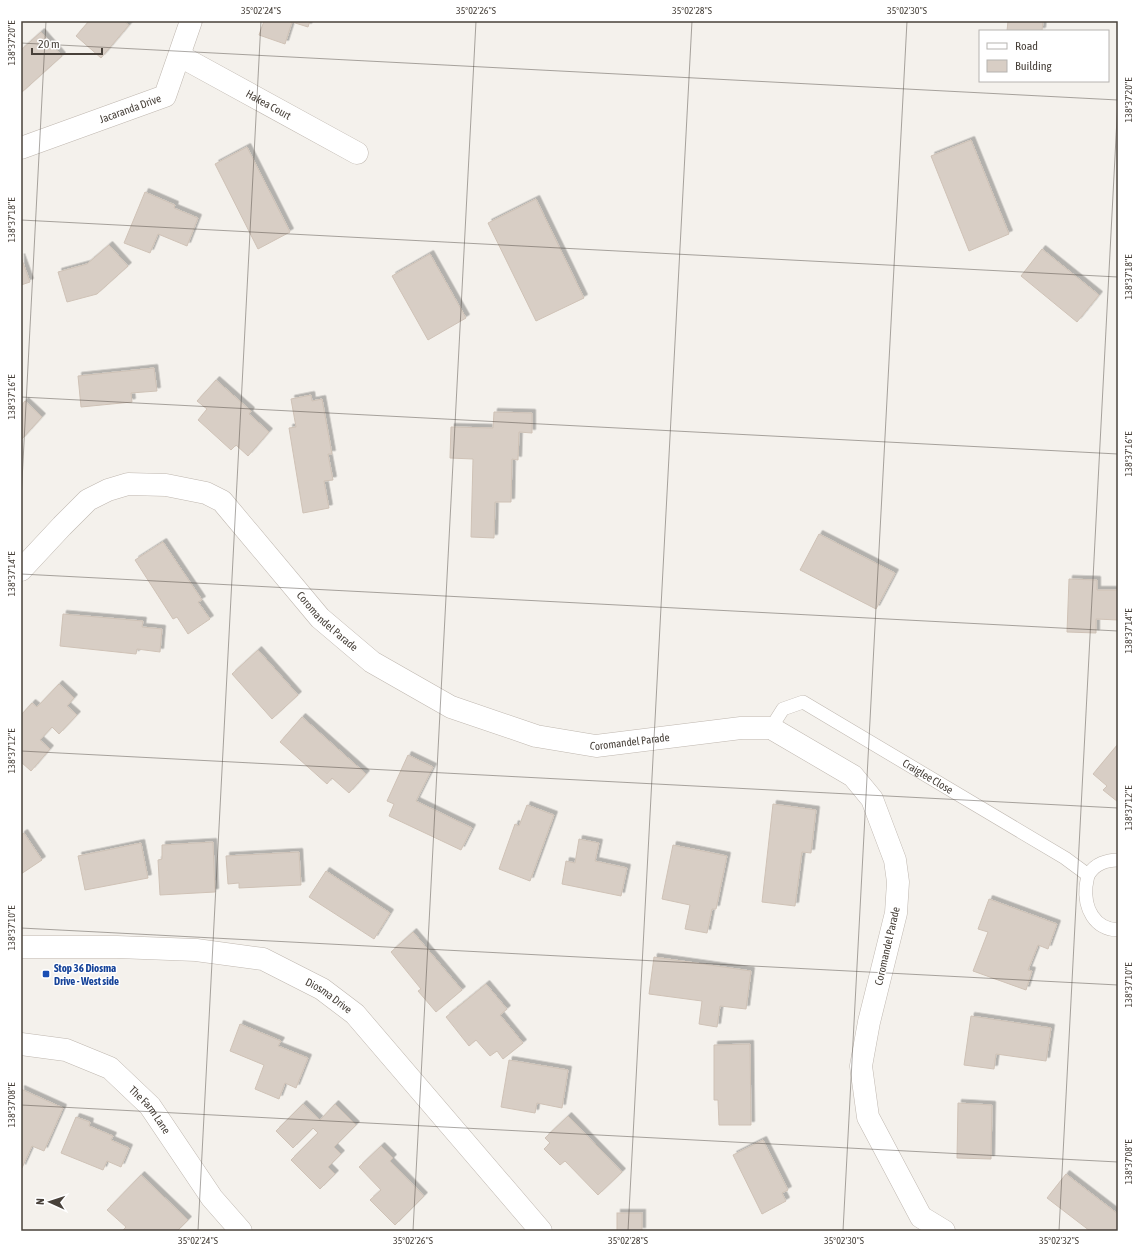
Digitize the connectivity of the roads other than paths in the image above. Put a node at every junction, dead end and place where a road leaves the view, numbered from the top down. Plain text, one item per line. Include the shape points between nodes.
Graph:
1 (192, 21) edge
2 (180, 56) junction
3 (21, 148) edge
4 (357, 153) dead end
5 (21, 570) edge
6 (771, 728) junction
7 (1118, 860) edge
8 (1088, 875) junction
9 (1118, 930) edge
10 (21, 947) edge
11 (21, 1044) edge
12 (241, 1231) edge
13 (541, 1231) edge
14 (944, 1231) edge

1 - 2 street, Jacaranda Drive
2 - 3 street, Jacaranda Drive via 165,96
2 - 4 street, Hakea Court
5 - 6 street, Coromandel Parade via 88,500 108,490 128,484 166,485 206,493 222,501 320,618 372,662 451,707 536,736 596,746 741,728
6 - 8 lane, Craiglee Close via 783,709 803,702 1065,858
6 - 14 street, Coromandel Parade via 853,776 872,800 895,860 898,882 896,913 869,1022 861,1066 868,1117 922,1216
7 - 8 lane via 1109,860 1095,867
8 - 9 lane via 1088,910 1096,922 1109,930
10 - 13 street, Diosma Drive via 188,950 263,959 322,988 355,1014
11 - 12 street, The Farm Lane via 66,1050 110,1068 150,1106 212,1198

